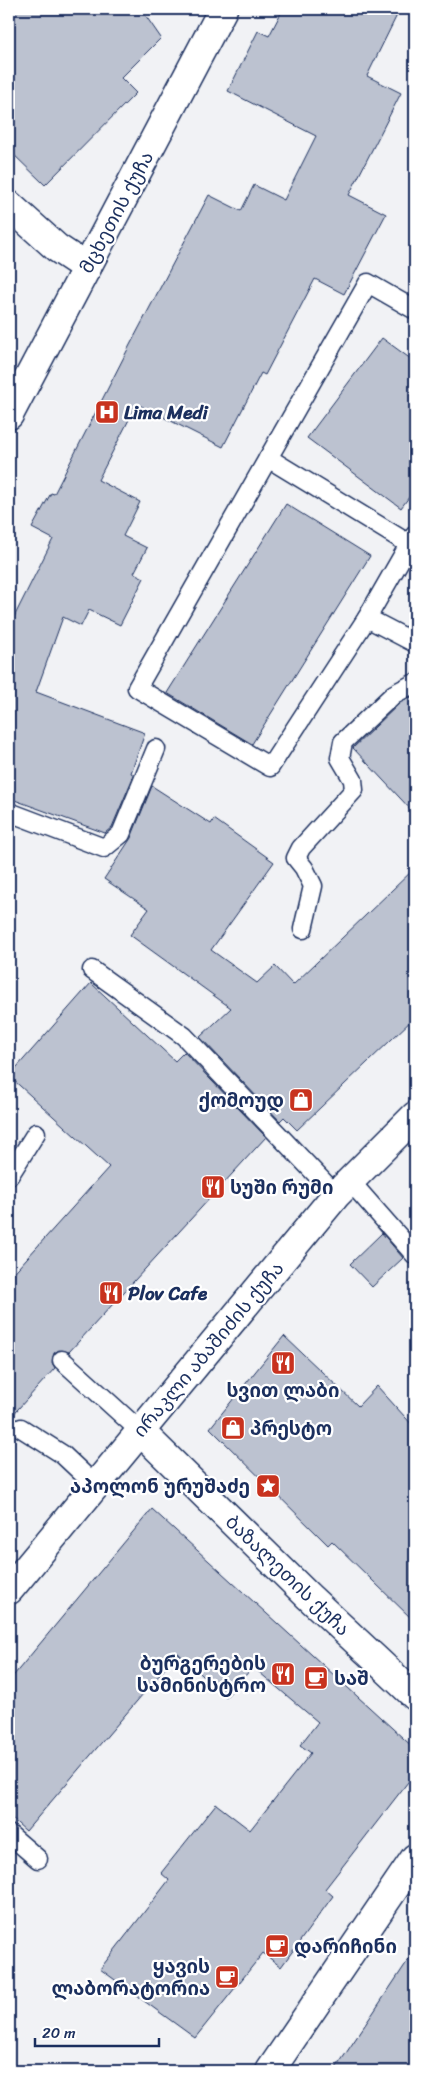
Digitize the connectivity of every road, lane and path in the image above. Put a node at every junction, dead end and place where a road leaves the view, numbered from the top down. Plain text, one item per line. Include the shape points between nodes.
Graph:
1 (223, 9) edge
2 (9, 205) edge
3 (87, 268) junction
4 (415, 310) edge
5 (9, 415) edge
6 (268, 458) junction
7 (412, 539) edge
8 (367, 618) junction
9 (415, 643) edge
10 (415, 684) edge
11 (156, 749) dead end
12 (9, 812) edge
13 (303, 929) dead end
14 (92, 970) dead end
15 (415, 1116) edge
16 (36, 1134) dead end
17 (9, 1176) edge
18 (343, 1188) junction
19 (415, 1255) edge
20 (62, 1360) dead end
21 (22, 1428) dead end
22 (140, 1431) junction
23 (95, 1486) junction
24 (9, 1590) edge
25 (415, 1696) edge
26 (9, 1834) edge
27 (415, 1858) edge
28 (38, 1859) dead end
29 (270, 2071) edge

1 - 3 street, მცხეთის ქუჩა
2 - 3 street via 57,248
3 - 5 street, მცხეთის ქუჩა
4 - 6 lane via 368,283
6 - 7 lane
6 - 8 lane via 137,688 270,767
7 - 8 lane
8 - 9 lane
10 - 13 lane via 394,694 343,742 340,758 353,780 354,790 301,848 296,858 313,886
11 - 12 lane via 121,834 104,848
14 - 18 lane via 184,1036
15 - 18 street, ირაკლი აბაშიძის ქუჩა
16 - 17 lane
18 - 19 lane
18 - 22 street, ირაკლი აბაშიძის ქუჩა
20 - 22 lane
21 - 23 lane via 62,1454
22 - 23 street, ირაკლი აბაშიძის ქუჩა
22 - 25 street, ბაზალეთის ქუჩა
23 - 24 street, ირაკლი აბაშიძის ქუჩა
26 - 28 lane
27 - 29 street

